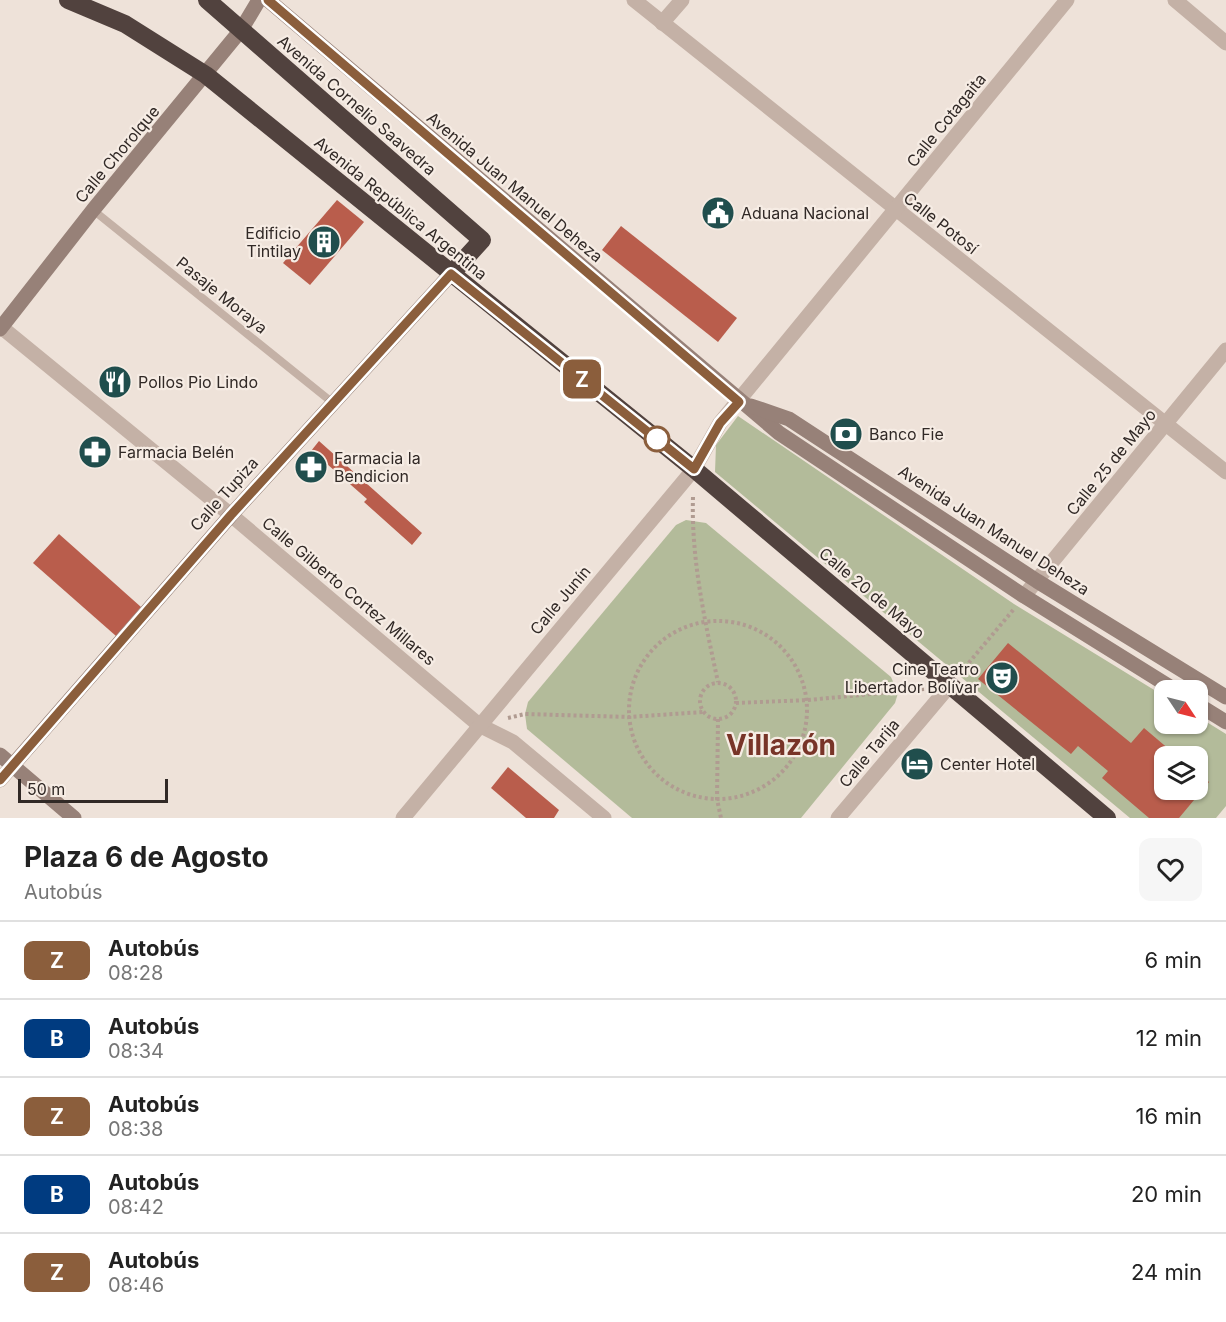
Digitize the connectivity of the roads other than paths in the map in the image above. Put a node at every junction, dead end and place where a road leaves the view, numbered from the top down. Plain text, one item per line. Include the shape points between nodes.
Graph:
1 (68, 0) edge
2 (207, 0) edge
3 (259, 0) edge
4 (268, 0) edge
5 (634, 0) edge
6 (682, 0) edge
7 (1067, 0) edge
8 (1175, 0) edge
9 (662, 23) junction
10 (241, 30) junction
11 (1226, 43) edge
12 (206, 75) junction
13 (93, 210) junction
14 (896, 210) junction
15 (482, 240) joint
16 (451, 274) junction
17 (0, 328) edge
18 (1226, 350) edge
19 (739, 402) junction
20 (333, 404) junction
21 (1167, 423) junction
22 (694, 469) junction
23 (1226, 472) edge
24 (231, 515) junction
25 (1037, 581) junction
26 (1024, 597) junction
27 (1159, 680) edge
28 (951, 684) junction
29 (1226, 697) edge
30 (1208, 711) edge
31 (1226, 722) edge
32 (478, 725) junction
33 (0, 755) edge
34 (12, 766) junction
35 (0, 780) edge
36 (74, 818) edge
37 (403, 818) edge
38 (604, 818) edge
39 (838, 818) edge
40 (1107, 818) edge

1 - 12 highway, Avenida República Argentina via 125,24
2 - 10 highway, Avenida Cornelio Saavedra
3 - 10 main road, Calle Chorolque
4 - 19 main road, Avenida Juan Manuel Deheza
5 - 9 street, Calle Potosí
6 - 9 street
7 - 14 street, Calle Cotagaita
8 - 11 street
9 - 14 street, Calle Potosí
10 - 12 main road, Calle Chorolque
10 - 15 highway, Avenida Cornelio Saavedra
12 - 13 main road, Calle Chorolque
12 - 16 highway, Avenida República Argentina
13 - 17 main road, Calle Chorolque
13 - 20 lane, Pasaje Moraya
14 - 19 street, Calle Cotagaita
14 - 21 street, Calle Potosí
15 - 16 highway, Calle Tupiza
16 - 20 main road, Calle Tupiza
16 - 22 highway, Avenida República Argentina
17 - 24 street, Calle Gilberto Cortez Millares
18 - 21 street, Calle 25 de Mayo
19 - 22 street, Calle Junín via 720,423
19 - 25 main road, Avenida Juan Manuel Deheza via 789,419
19 - 26 main road, Avenida Juan Manuel Deheza
20 - 24 main road, Calle Tupiza
21 - 23 street, Calle Potosí
21 - 25 street, Calle 25 de Mayo
22 - 28 highway, Calle 20 de Mayo
22 - 32 street, Calle Junín
24 - 32 street, Calle Gilberto Cortez Millares
24 - 34 main road, Calle Tupiza
25 - 26 street, Calle 25 de Mayo
25 - 29 main road, Avenida Juan Manuel Deheza
26 - 27 main road, Avenida Juan Manuel Deheza
28 - 39 street, Calle Tarija
28 - 40 highway, Calle 20 de Mayo
30 - 31 main road
32 - 37 street, Calle Junín
32 - 38 street, Calle Gilberto Cortez Millares via 513,742
33 - 34 main road
34 - 35 street, Calle Tupiza
34 - 36 main road

